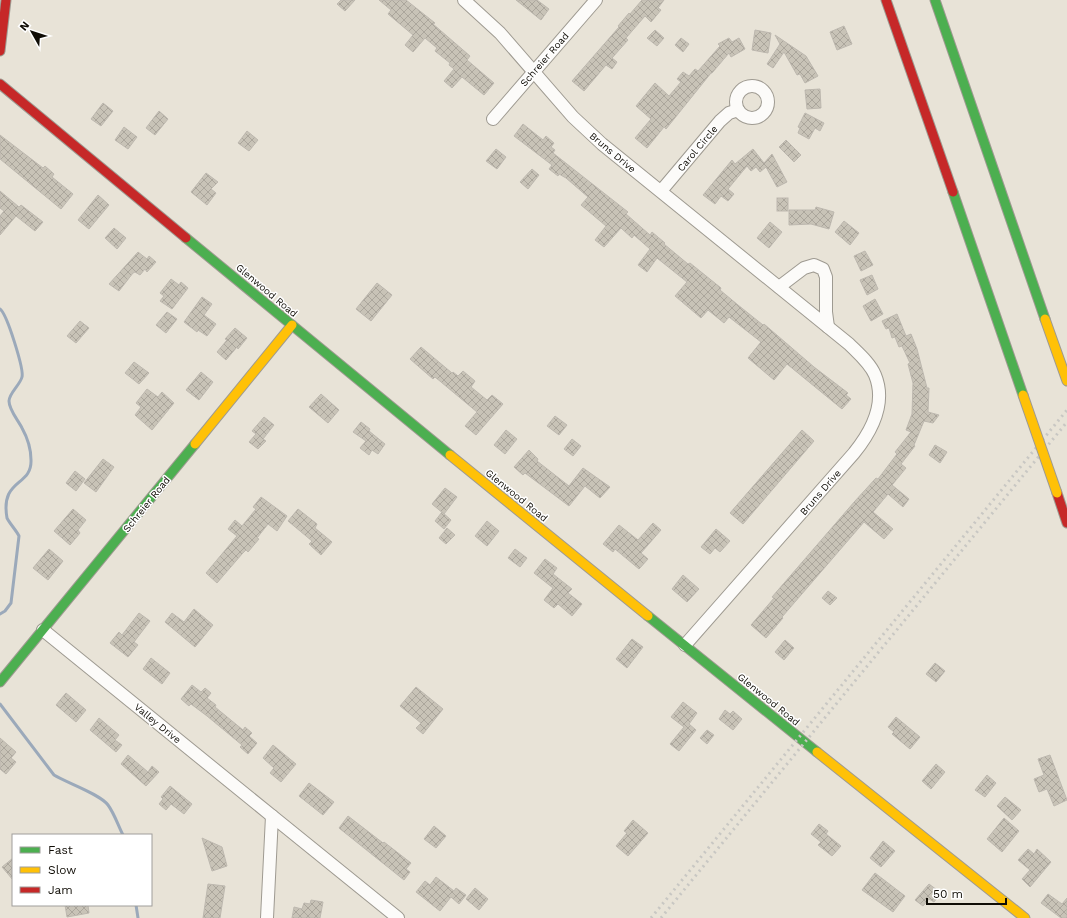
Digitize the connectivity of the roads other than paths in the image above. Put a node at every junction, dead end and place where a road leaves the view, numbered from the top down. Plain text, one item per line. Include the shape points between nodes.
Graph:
1 (6, 0) edge
2 (464, 0) edge
3 (596, 0) edge
4 (886, 0) edge
5 (935, 0) edge
6 (0, 52) edge
7 (534, 72) junction
8 (0, 84) edge
9 (738, 110) dead end
10 (493, 119) dead end
11 (661, 191) junction
12 (779, 287) junction
13 (292, 325) junction
14 (828, 327) junction
15 (1067, 381) edge
16 (1067, 523) edge
17 (43, 630) junction
18 (685, 645) junction
19 (1, 680) edge
20 (272, 816) junction
21 (267, 918) edge
22 (398, 918) edge
23 (1025, 918) edge

1 - 6 main road
2 - 7 street, Bruns Drive via 500,33
3 - 7 street, Schreier Road
4 - 16 main road, bridge
5 - 15 main road
7 - 10 street, Schreier Road
7 - 11 street, Bruns Drive via 573,117 602,144
8 - 13 main road, Glenwood Road
9 - 11 street, Carol Circle via 729,113 720,121
11 - 12 street, Bruns Drive
12 - 14 street, Bruns Drive
12 - 14 street via 804,268 814,265 823,269 826,277
13 - 17 main road, Schreier Road
13 - 18 main road, Glenwood Road
14 - 18 street, Bruns Drive via 861,355 875,375 879,387 879,404 872,427 854,454
17 - 19 main road, Schreier Road
17 - 20 street, Valley Drive
18 - 23 main road, Glenwood Road
20 - 21 street
20 - 22 street, Valley Drive

